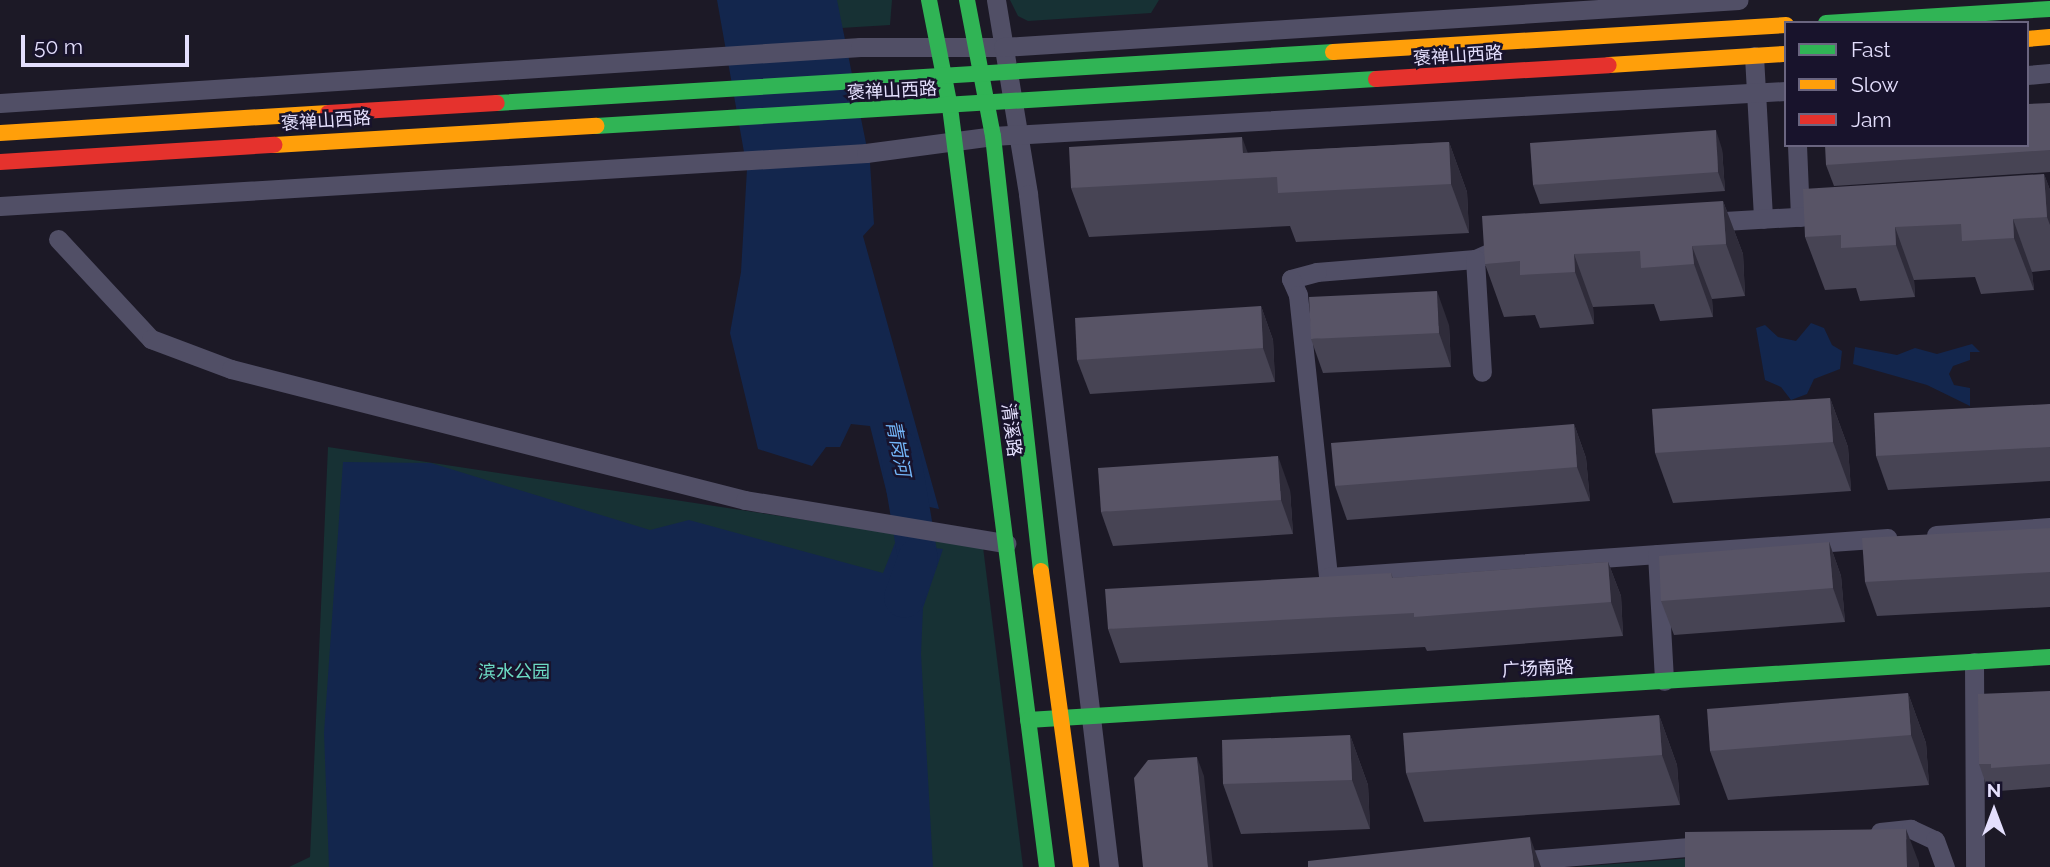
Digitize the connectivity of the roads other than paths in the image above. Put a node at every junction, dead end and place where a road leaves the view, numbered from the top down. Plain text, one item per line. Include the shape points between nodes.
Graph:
1 (929, 0) edge
2 (967, 0) edge
3 (996, 0) edge
4 (1739, 0) edge
5 (2050, 9) edge
6 (1858, 21) edge
7 (1784, 25) edge
8 (2050, 37) edge
9 (2029, 39) edge
10 (938, 47) junction
11 (977, 47) junction
12 (1003, 47) junction
13 (1784, 54) edge
14 (1754, 56) junction
15 (2050, 73) edge
16 (1008, 75) junction
17 (2029, 75) edge
18 (984, 76) junction
19 (945, 79) junction
20 (1784, 91) edge
21 (1756, 93) junction
22 (0, 103) edge
23 (1013, 103) junction
24 (988, 105) junction
25 (950, 107) junction
26 (0, 133) edge
27 (1018, 134) junction
28 (993, 136) junction
29 (954, 141) junction
30 (1797, 147) edge
31 (0, 162) edge
32 (0, 206) edge
33 (1856, 214) edge
34 (1800, 217) junction
35 (1763, 219) junction
36 (1683, 224) edge
37 (1523, 238) edge
38 (58, 239) dead end
39 (1475, 259) junction
40 (1482, 372) dead end
41 (2050, 527) edge
42 (1006, 543) junction
43 (1657, 554) junction
44 (2050, 657) edge
45 (1974, 662) junction
46 (1664, 681) junction
47 (1092, 715) junction
48 (1064, 717) junction
49 (1028, 720) junction
50 (1856, 833) edge
51 (1734, 843) edge
52 (1489, 863) edge
53 (1046, 867) edge
54 (1081, 867) edge
55 (1109, 867) edge
56 (1945, 867) edge
57 (1975, 867) edge

1 - 10 main road, 清溪路
2 - 11 main road, 清溪路
3 - 12 street
4 - 12 street
5 - 6 main road
7 - 16 main road, 褒禅山西路
8 - 9 main road
10 - 11 street
10 - 19 main road, 清溪路
10 - 22 street via 860,47
11 - 12 street
11 - 18 main road, 清溪路
12 - 16 street
13 - 14 main road, 褒禅山西路
14 - 21 street
14 - 23 main road, 褒禅山西路
15 - 17 street
16 - 18 main road, 褒禅山西路
16 - 23 street
18 - 19 main road, 褒禅山西路
18 - 24 main road, 清溪路
19 - 25 main road, 清溪路
19 - 26 main road, 褒禅山西路
20 - 21 street
21 - 27 street
21 - 35 street
23 - 24 main road, 褒禅山西路
23 - 27 street
24 - 25 main road, 褒禅山西路
24 - 28 main road, 清溪路
25 - 29 main road, 清溪路
25 - 31 main road, 褒禅山西路
27 - 28 street
27 - 47 street
28 - 29 street
28 - 48 main road, 清溪路 via 1035,523
29 - 32 street via 866,153
29 - 42 main road, 清溪路
30 - 34 street
33 - 34 street
34 - 35 street
35 - 36 street
37 - 39 street
38 - 42 street via 151,339 231,369 745,500
39 - 40 street
39 - 43 street via 1317,272 1291,279 1298,295 1328,577
41 - 43 street
42 - 49 main road, 清溪路
43 - 46 street
44 - 45 main road, 广场南路
45 - 46 main road, 广场南路
45 - 57 street
46 - 47 main road, 广场南路
47 - 48 main road, 广场南路
47 - 55 street
48 - 49 main road, 广场南路
48 - 54 main road, 清溪路
49 - 53 main road, 清溪路
50 - 56 street via 1911,829 1935,839
51 - 52 street

